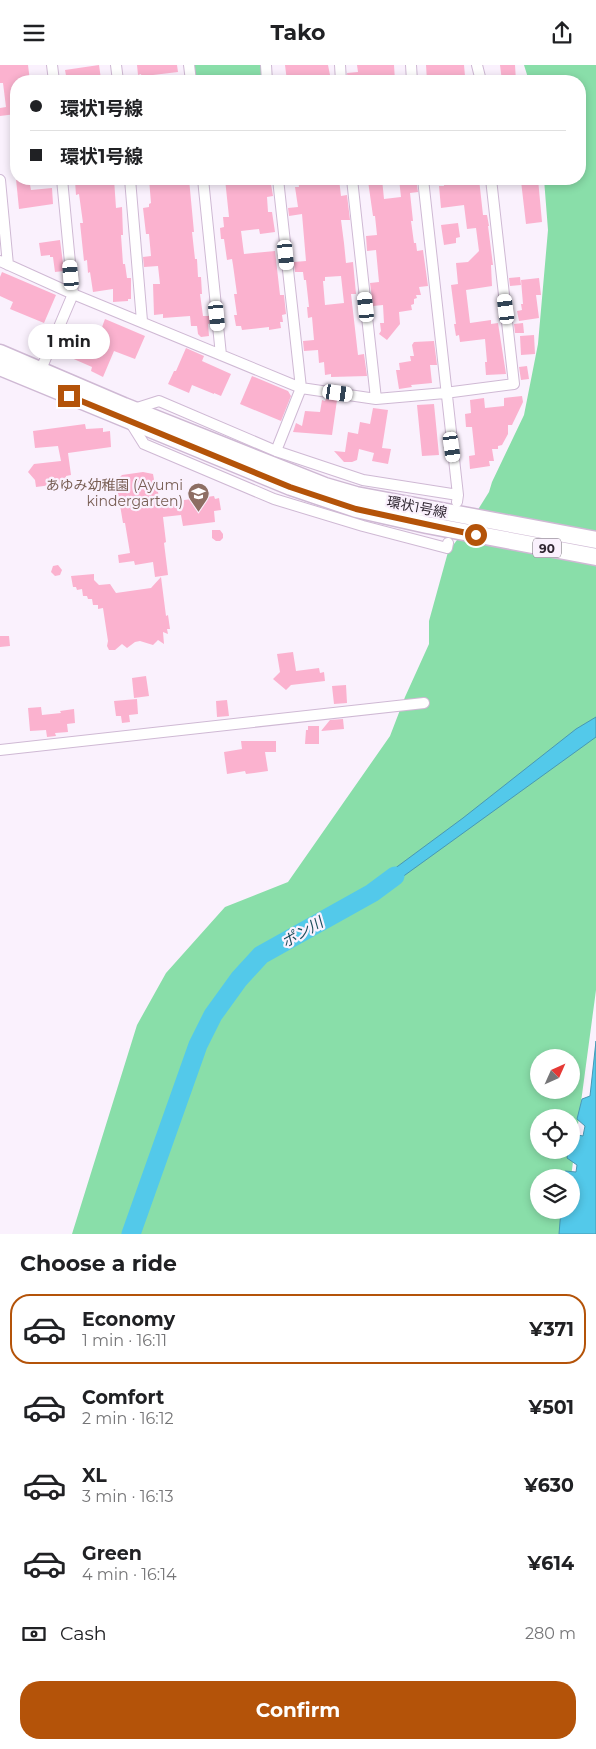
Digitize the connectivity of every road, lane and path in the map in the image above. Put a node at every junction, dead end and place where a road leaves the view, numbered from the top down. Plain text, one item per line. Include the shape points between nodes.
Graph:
1 (0, 180) edge
2 (63, 185) edge
3 (131, 185) edge
4 (204, 185) edge
5 (279, 185) edge
6 (353, 185) edge
7 (424, 185) edge
8 (492, 185) edge
9 (4, 263) edge
10 (73, 294) junction
11 (142, 321) junction
12 (0, 353) edge
13 (221, 355) junction
14 (0, 367) edge
15 (38, 376) junction
16 (300, 388) junction
17 (445, 393) junction
18 (376, 399) junction
19 (132, 415) junction
20 (276, 451) junction
21 (596, 540) edge
22 (448, 543) dead end
23 (596, 557) edge
24 (424, 703) dead end
25 (0, 750) edge

1 - 9 street
2 - 10 street
3 - 11 street
4 - 13 street
5 - 16 street
6 - 18 street
7 - 17 street
8 - 17 street via 514,384
9 - 10 street
10 - 11 street
10 - 15 street
11 - 13 street
12 - 15 main road, 環状1号線 / 90
13 - 16 street
14 - 15 main road, 環状1号線 / 90
15 - 19 main road, 環状1号線 / 90
16 - 18 street
16 - 20 street
17 - 18 street
17 - 20 street via 458,498 363,480
19 - 20 street via 159,401
19 - 21 main road, 環状1号線 / 90 via 356,495
19 - 22 street via 144,444 274,499 362,527 447,548
19 - 23 main road, 環状1号線 / 90 via 290,487 339,503 427,525
24 - 25 street

